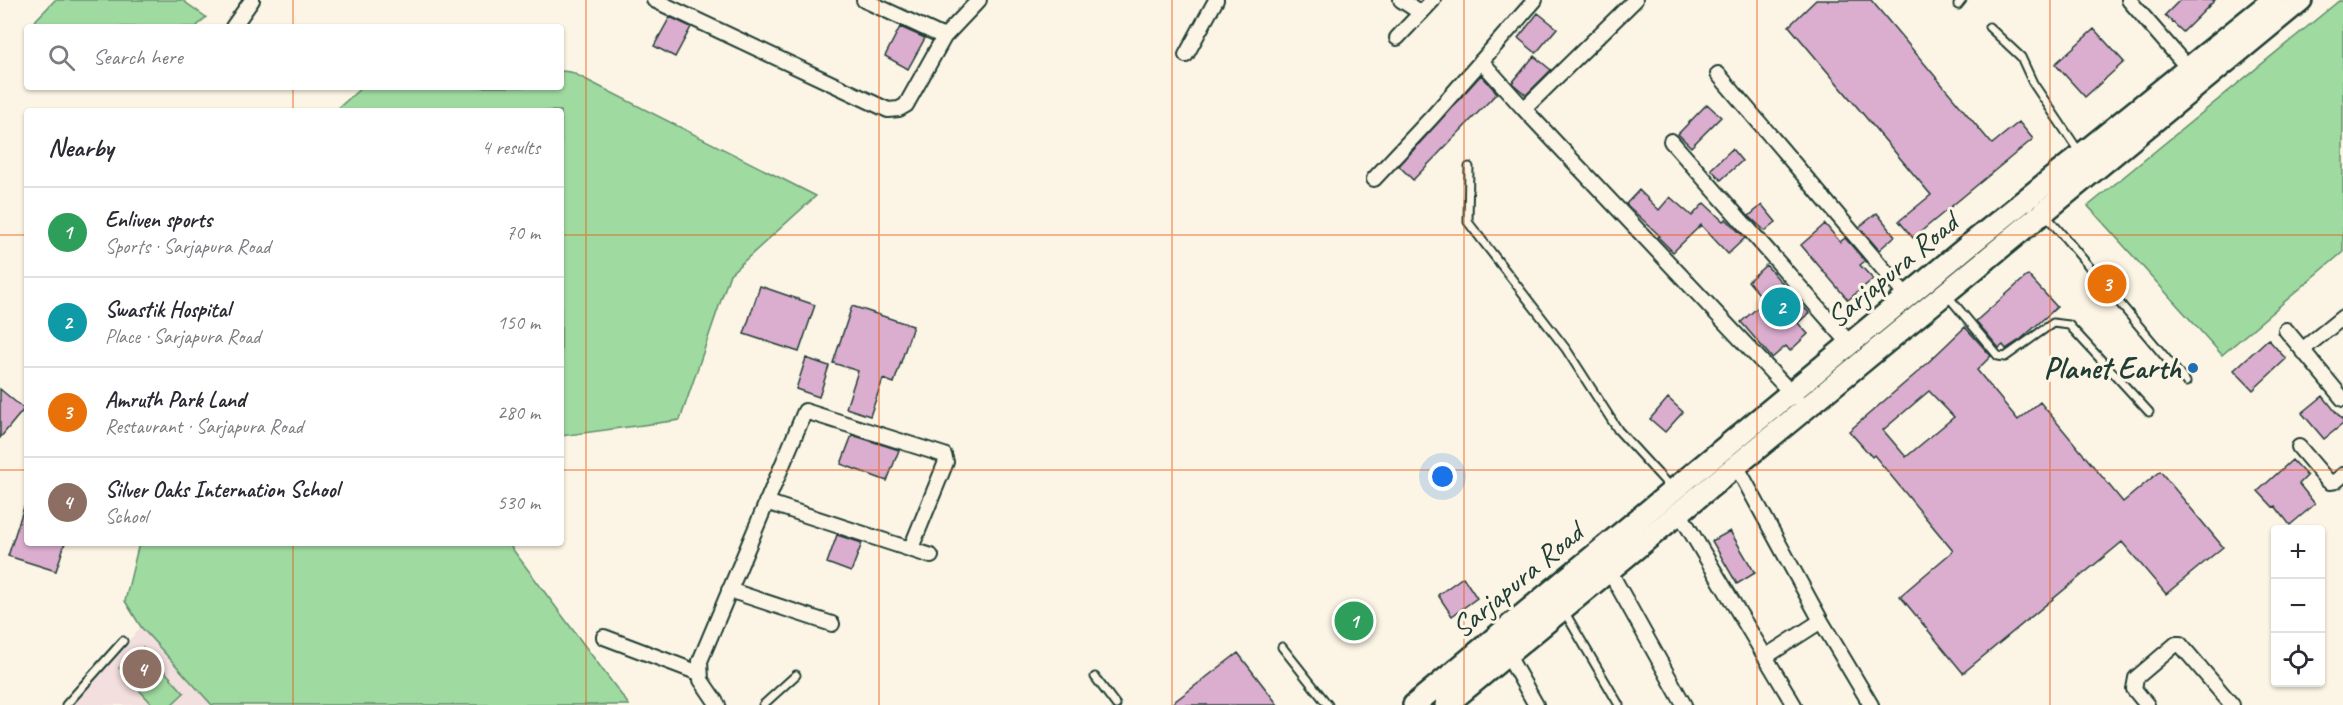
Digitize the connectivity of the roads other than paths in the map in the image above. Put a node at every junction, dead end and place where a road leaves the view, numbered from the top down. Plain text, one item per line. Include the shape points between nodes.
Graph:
1 (252, 0) edge
2 (654, 0) edge
3 (864, 0) edge
4 (979, 0) edge
5 (1216, 0) edge
6 (1401, 0) edge
7 (1433, 0) edge
8 (1535, 0) edge
9 (1635, 0) edge
10 (2129, 0) edge
11 (2272, 0) edge
12 (2301, 0) edge
13 (1421, 13) junction
14 (235, 24) edge
15 (1989, 27) dead end
16 (944, 37) junction
17 (1396, 38) dead end
18 (1186, 56) dead end
19 (1481, 61) junction
20 (2188, 68) junction
21 (1718, 74) dead end
22 (1524, 109) junction
23 (1671, 141) dead end
24 (2081, 154) junction
25 (1469, 166) dead end
26 (1374, 179) dead end
27 (2044, 212) junction
28 (1945, 293) junction
29 (1907, 297) junction
30 (2343, 317) edge
31 (2286, 330) dead end
32 (1851, 345) junction
33 (2302, 350) junction
34 (2186, 382) dead end
35 (1791, 392) junction
36 (2343, 399) edge
37 (1805, 409) junction
38 (2149, 412) dead end
39 (2299, 447) dead end
40 (1736, 465) junction
41 (2343, 475) edge
42 (1673, 490) junction
43 (766, 502) junction
44 (1679, 512) junction
45 (911, 548) junction
46 (931, 556) dead end
47 (1608, 570) junction
48 (729, 590) junction
49 (1562, 608) junction
50 (1821, 621) junction
51 (832, 624) dead end
52 (604, 637) dead end
53 (123, 641) dead end
54 (1282, 647) dead end
55 (1507, 654) junction
56 (1765, 657) junction
57 (699, 673) junction
58 (796, 675) dead end
59 (1095, 676) dead end
60 (1454, 702) edge
61 (66, 705) edge
62 (718, 705) edge
63 (763, 705) edge
64 (1116, 705) edge
65 (1328, 705) edge
66 (1414, 705) edge
67 (1536, 705) edge
68 (1619, 705) edge
69 (1684, 705) edge
70 (1794, 705) edge
71 (1871, 705) edge
72 (2147, 705) edge
73 (2232, 705) edge

1 - 14 street
2 - 16 street via 888,110 906,105
3 - 16 street
4 - 16 street
5 - 18 street
6 - 13 street
7 - 13 street
8 - 19 street
9 - 22 street
10 - 20 street
11 - 20 main road, Sarjapura Road
12 - 27 main road, Sarjapura Road
13 - 17 street
15 - 24 lane via 2021,57 2032,82
19 - 22 street
19 - 26 street
20 - 24 main road, Sarjapura Road
21 - 29 street
22 - 35 street
23 - 32 street
24 - 29 main road, Sarjapura Road
25 - 42 lane via 1467,222 1566,349 1618,430
27 - 28 main road, Sarjapura Road
27 - 34 lane
28 - 37 main road, Sarjapura Road
28 - 38 lane via 1998,356 2006,357 2053,323 2069,326
29 - 32 main road, Sarjapura Road
30 - 33 street
31 - 33 street
32 - 35 main road, Sarjapura Road
33 - 36 street
35 - 37 street
35 - 42 main road, Sarjapura Road
37 - 40 main road, Sarjapura Road
39 - 41 street via 2326,480 2336,481
40 - 44 main road, Sarjapura Road
40 - 50 street
42 - 66 main road, Sarjapura Road
43 - 45 street
43 - 45 street via 802,413 808,411 944,455
43 - 48 street
44 - 47 main road, Sarjapura Road
44 - 56 street
45 - 46 street
47 - 49 main road, Sarjapura Road
47 - 69 street
48 - 51 street
48 - 57 street via 700,661
49 - 55 main road, Sarjapura Road
49 - 68 lane
50 - 56 street
50 - 71 street
52 - 57 street
53 - 61 lane
54 - 65 lane
55 - 60 main road, Sarjapura Road
55 - 67 street
56 - 70 street
57 - 62 street
58 - 63 lane
59 - 64 lane
72 - 73 street via 2134,689 2136,678 2180,644

